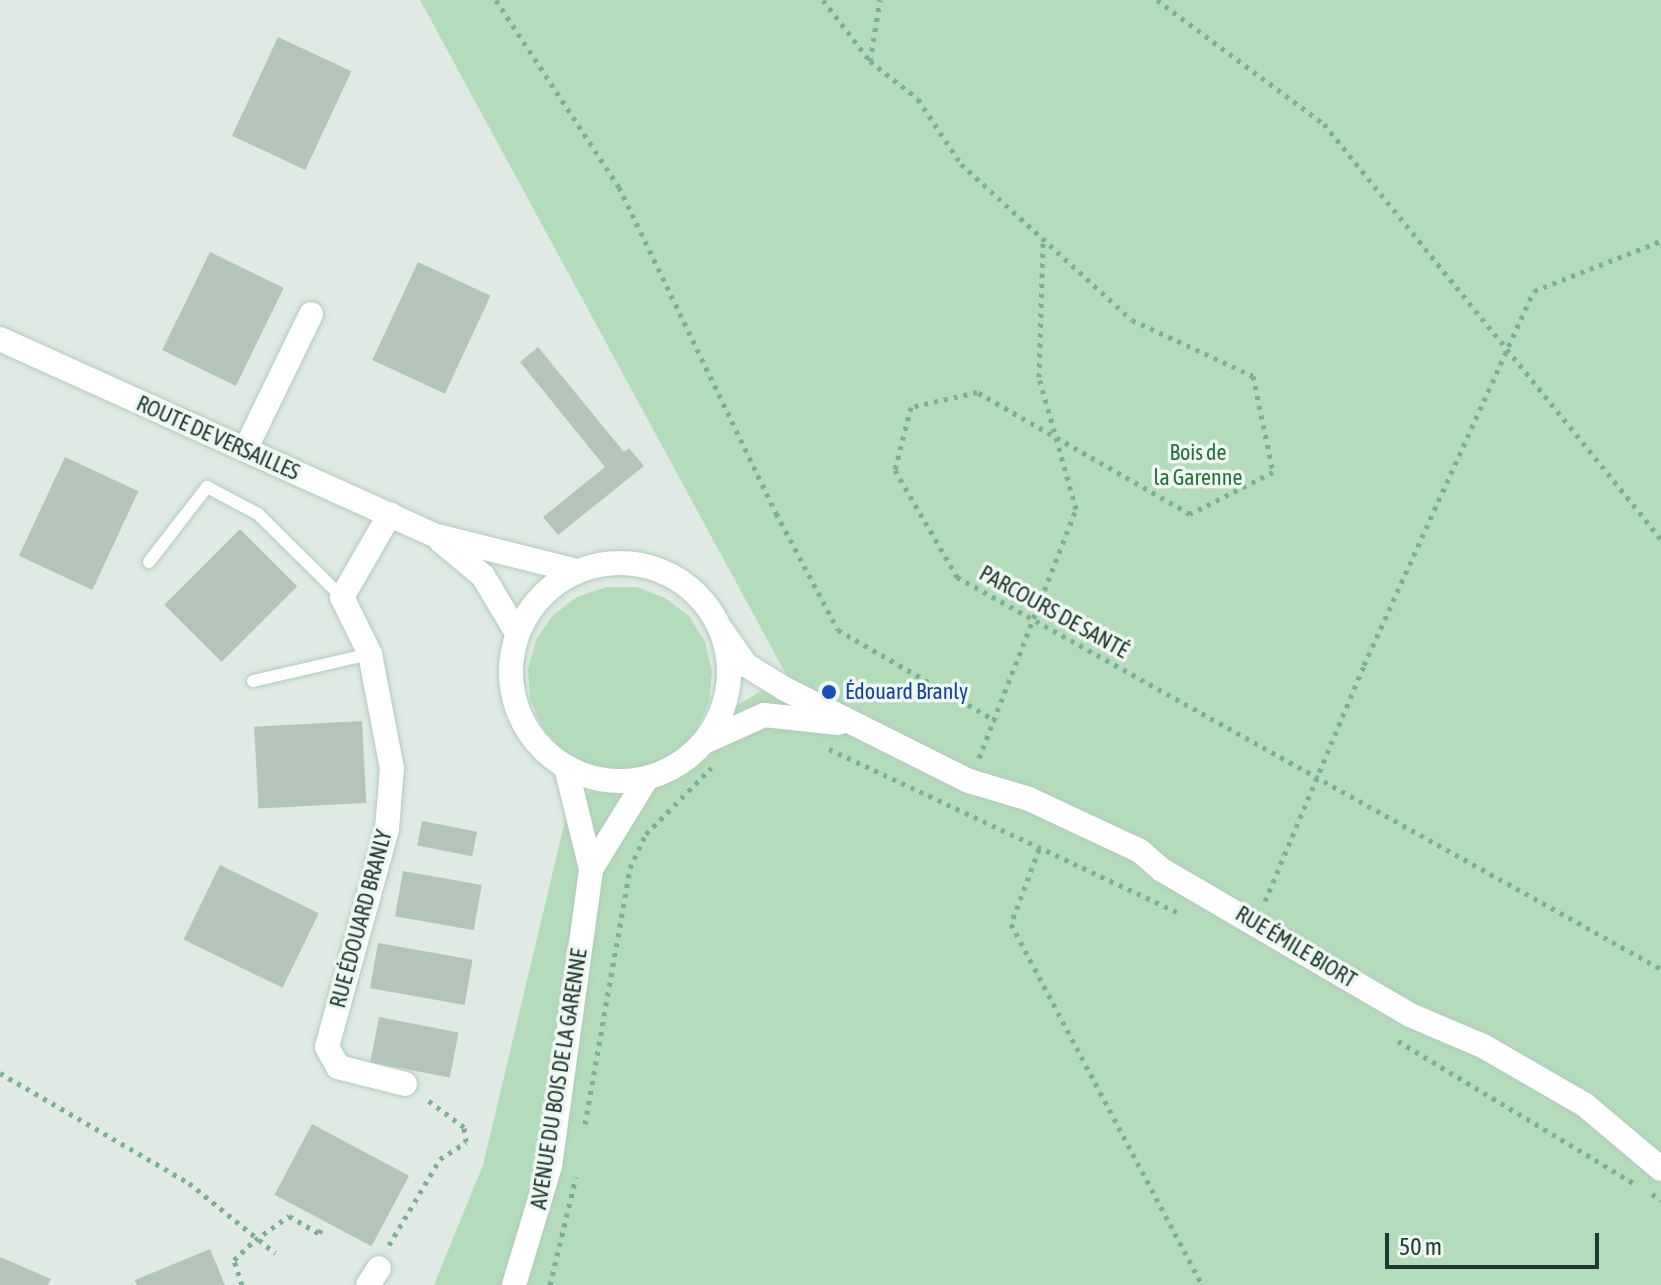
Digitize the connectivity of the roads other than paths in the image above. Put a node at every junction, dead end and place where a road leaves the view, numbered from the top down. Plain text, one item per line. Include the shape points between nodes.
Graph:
1 (311, 314) dead end
2 (0, 339) edge
3 (245, 450) junction
4 (390, 514) junction
5 (437, 536) junction
6 (149, 562) dead end
7 (577, 571) junction
8 (342, 597) junction
9 (722, 631) junction
10 (517, 633) junction
11 (370, 654) junction
12 (253, 681) dead end
13 (711, 752) junction
14 (916, 755) junction
15 (566, 767) junction
16 (647, 778) junction
17 (591, 869) junction
18 (405, 1084) road end
19 (1661, 1169) edge
20 (514, 1285) edge

1 - 3 street
2 - 3 street, ROUTE DE VERSAILLES
3 - 4 street, ROUTE DE VERSAILLES
4 - 5 street, ROUTE DE VERSAILLES
4 - 8 street
5 - 7 street, ROUTE DE VERSAILLES
5 - 10 street, ROUTE DE VERSAILLES via 483,576
6 - 8 lane, RUE ÉDOUARD BRANLY via 207,487 258,514
7 - 9 street via 610,563 656,570 704,601
7 - 10 street via 547,590
8 - 11 street, RUE ÉDOUARD BRANLY
9 - 13 street via 728,689
9 - 14 street, RUE ÉMILE BIORT via 746,665
10 - 15 street via 510,684 519,717 539,746
11 - 12 lane
11 - 18 street, RUE ÉDOUARD BRANLY via 392,768 387,829 327,1047 338,1067
13 - 14 street, RUE ÉMILE BIORT via 745,721 779,714 834,721
13 - 16 street
14 - 19 street, RUE ÉMILE BIORT via 969,781 1078,820 1410,1015 1483,1046 1585,1105
15 - 16 street via 620,782
15 - 17 street, AVENUE DU BOIS DE LA GARENNE
16 - 17 street, AVENUE DU BOIS DE LA GARENNE
17 - 20 street, AVENUE DU BOIS DE LA GARENNE via 550,1166

